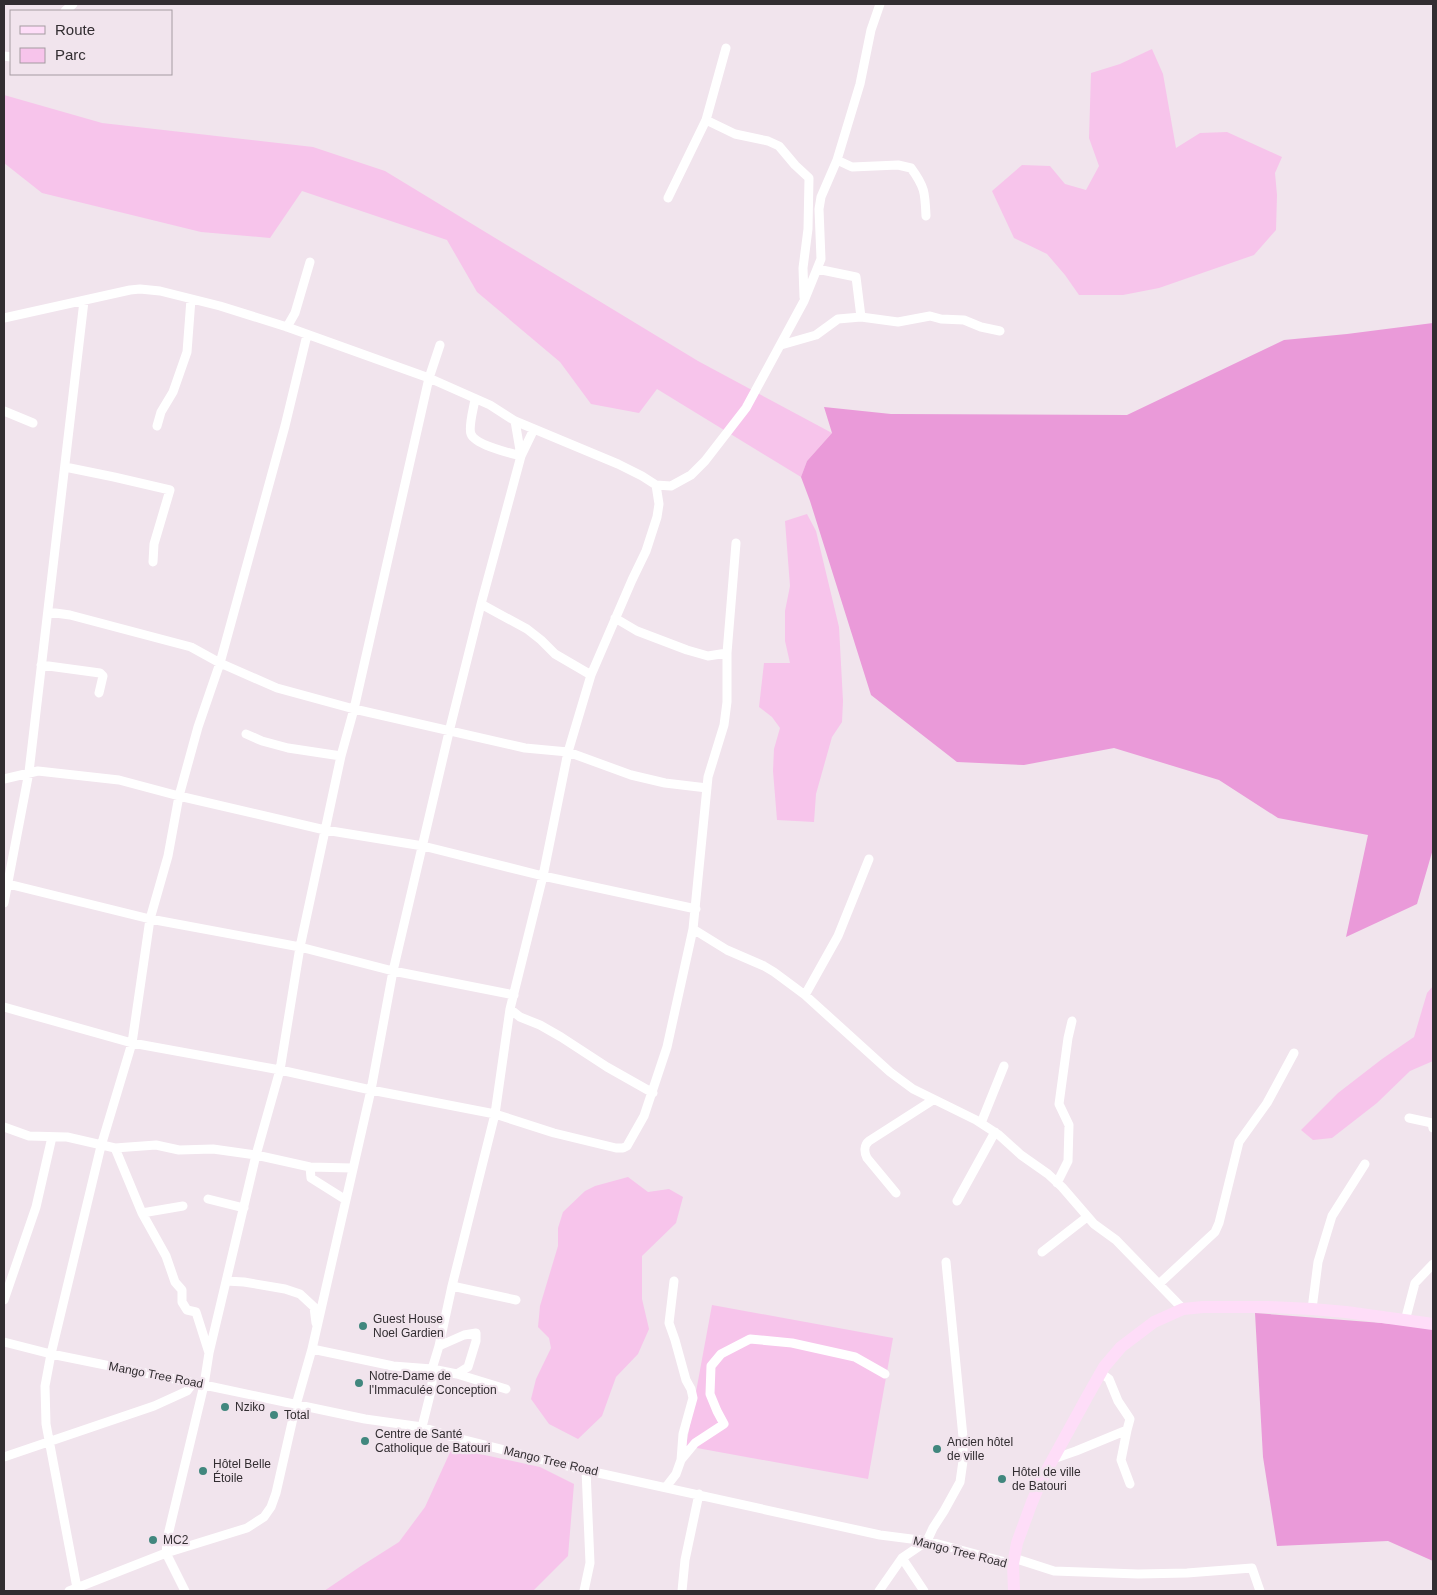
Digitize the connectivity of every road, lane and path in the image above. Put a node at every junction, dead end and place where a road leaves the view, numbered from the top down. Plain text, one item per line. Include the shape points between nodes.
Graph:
1 (880, 4) edge
2 (726, 48) dead end
3 (706, 120) junction
4 (837, 160) junction
5 (668, 198) dead end
6 (926, 216) dead end
7 (310, 262) dead end
8 (817, 270) junction
9 (191, 299) junction
10 (804, 301) junction
11 (84, 302) junction
12 (861, 317) junction
13 (4, 318) edge
14 (288, 327) junction
15 (1000, 331) dead end
16 (307, 335) junction
17 (440, 345) dead end
18 (781, 345) junction
19 (429, 378) junction
20 (475, 399) junction
21 (4, 411) edge
22 (515, 421) junction
23 (33, 423) dead end
24 (157, 426) dead end
25 (534, 429) junction
26 (521, 456) junction
27 (65, 467) junction
28 (656, 485) junction
29 (736, 543) dead end
30 (153, 562) dead end
31 (481, 604) junction
32 (48, 612) junction
33 (615, 618) junction
34 (728, 653) junction
35 (220, 663) junction
36 (41, 665) junction
37 (591, 675) junction
38 (100, 693) dead end
39 (354, 709) junction
40 (449, 732) junction
41 (246, 734) dead end
42 (568, 752) junction
43 (341, 756) junction
44 (29, 772) junction
45 (4, 779) edge
46 (707, 788) junction
47 (179, 796) junction
48 (325, 830) junction
49 (423, 846) junction
50 (869, 859) dead end
51 (544, 876) junction
52 (6, 883) edge
53 (4, 903) edge
54 (696, 909) junction
55 (150, 919) junction
56 (693, 928) junction
57 (300, 947) junction
58 (393, 970) junction
59 (514, 995) junction
60 (805, 995) junction
61 (4, 1007) edge
62 (510, 1008) junction
63 (1072, 1021) dead end
64 (132, 1043) junction
65 (1294, 1053) dead end
66 (1004, 1066) dead end
67 (280, 1070) junction
68 (372, 1090) junction
69 (653, 1093) junction
70 (933, 1100) junction
71 (495, 1114) junction
72 (1409, 1118) dead end
73 (981, 1123) junction
74 (4, 1127) edge
75 (1433, 1128) edge
76 (995, 1132) junction
77 (52, 1137) junction
78 (101, 1146) junction
79 (115, 1148) junction
80 (256, 1155) junction
81 (1365, 1164) dead end
82 (310, 1166) junction
83 (352, 1168) junction
84 (1057, 1183) junction
85 (896, 1193) dead end
86 (208, 1199) dead end
87 (346, 1200) junction
88 (957, 1201) dead end
89 (183, 1206) dead end
90 (244, 1208) junction
91 (142, 1213) junction
92 (1087, 1216) junction
93 (1042, 1252) dead end
94 (946, 1262) dead end
95 (1433, 1264) edge
96 (674, 1281) dead end
97 (226, 1282) junction
98 (1159, 1284) junction
99 (452, 1286) junction
100 (4, 1300) edge
101 (516, 1300) dead end
102 (1183, 1309) junction
103 (1312, 1309) junction
104 (1406, 1321) junction
105 (1433, 1324) edge
106 (317, 1327) junction
107 (4, 1342) edge
108 (439, 1346) junction
109 (312, 1349) junction
110 (210, 1353) junction
111 (51, 1354) junction
112 (432, 1369) junction
113 (1101, 1373) junction
114 (457, 1374) junction
115 (885, 1374) dead end
116 (193, 1383) junction
117 (204, 1385) junction
118 (506, 1389) dead end
119 (296, 1405) junction
120 (422, 1427) junction
121 (1127, 1430) junction
122 (49, 1442) junction
123 (4, 1457) edge
124 (1053, 1459) junction
125 (681, 1460) junction
126 (586, 1470) junction
127 (1130, 1484) dead end
128 (666, 1487) junction
129 (699, 1494) junction
130 (927, 1541) junction
131 (166, 1553) junction
132 (902, 1558) junction
133 (1013, 1561) junction
134 (73, 1590) edge
135 (185, 1591) edge
136 (584, 1591) edge
137 (682, 1591) edge
138 (879, 1591) edge
139 (924, 1591) edge
140 (1014, 1591) edge
141 (1260, 1591) edge

1 - 4 street
2 - 3 street
3 - 5 street
3 - 10 street via 735,134 779,146 809,178
4 - 6 street via 852,166 898,165 911,168 926,194
4 - 8 street via 821,196 822,254
7 - 14 street
8 - 10 street
8 - 12 street via 856,277
9 - 11 street via 140,289
9 - 14 street
9 - 24 street via 187,352
10 - 18 street
11 - 13 street
11 - 27 street
12 - 15 street via 898,322 930,316 964,320
12 - 18 street via 838,319 816,335
14 - 16 street
16 - 19 street
16 - 35 street via 286,426
17 - 19 street
18 - 28 street via 746,408 704,461 691,475 671,486
19 - 20 street
19 - 39 street
20 - 22 street
20 - 26 street via 470,433 474,439
21 - 23 street
22 - 25 street
22 - 26 street
25 - 26 street
25 - 28 street via 618,464
26 - 31 street
27 - 30 street via 170,490 154,544
27 - 32 street
28 - 33 street via 657,517 646,551
29 - 34 street
31 - 37 street via 528,629 555,654
31 - 40 street
32 - 35 street via 190,646
32 - 36 street
33 - 34 street via 636,631 687,650 708,656
33 - 37 street
34 - 46 street via 724,725
35 - 39 street via 277,688
35 - 47 street
36 - 38 street via 100,673 103,676
36 - 44 street
37 - 42 street
39 - 40 street
39 - 43 street
40 - 42 street via 525,748
40 - 49 street
41 - 43 street via 288,748
42 - 46 street via 631,775
42 - 51 street
43 - 48 street
44 - 45 street
44 - 47 street via 119,780
44 - 52 street
46 - 54 street
47 - 48 street
47 - 55 street via 168,856
48 - 49 street
48 - 57 street
49 - 51 street
49 - 58 street
50 - 60 street via 838,936
51 - 54 street
51 - 59 street
52 - 53 street
52 - 55 street
54 - 56 street
55 - 57 street
55 - 64 street
56 - 60 street via 727,950 764,966
56 - 69 street via 668,1047
57 - 58 street
57 - 67 street
58 - 59 street
58 - 68 street
59 - 62 street
60 - 70 street via 890,1072
61 - 64 street
62 - 69 street via 520,1017 540,1025
62 - 71 street
63 - 84 street via 1059,1104 1069,1126 1068,1161
64 - 67 street
64 - 78 street
65 - 98 street via 1267,1103 1239,1142 1218,1227
66 - 73 street
67 - 68 street
67 - 80 street
68 - 71 street
68 - 83 street
69 - 71 street via 644,1116 624,1148 554,1133
70 - 73 street
70 - 85 street via 865,1146 867,1158
71 - 99 street
72 - 75 street via 1432,1123
73 - 76 street
74 - 77 street via 29,1136
76 - 84 street
76 - 88 street
77 - 78 street via 67,1137
77 - 100 street via 36,1206
78 - 79 street
78 - 111 street
79 - 80 street via 156,1145 179,1150 213,1149
79 - 91 street
80 - 82 street
80 - 90 street
81 - 103 street via 1332,1216 1318,1262
82 - 83 street
82 - 87 street via 312,1178
83 - 87 street
84 - 92 street
86 - 90 street
87 - 106 street
89 - 91 street
90 - 97 street
91 - 110 street via 166,1256 174,1282 182,1290 182,1302 187,1310 196,1312
92 - 93 street
92 - 98 street
94 - 130 street via 964,1460 960,1482
95 - 104 street via 1415,1282
96 - 125 street via 668,1323 693,1395 683,1434
97 - 106 street via 244,1282 300,1294 314,1307
97 - 110 street
98 - 102 street
99 - 101 street
99 - 108 street
102 - 103 main road
102 - 113 main road via 1139,1332 1112,1357
103 - 104 main road
104 - 105 main road
106 - 109 street
107 - 111 street, Mango Tree Road
108 - 112 street
108 - 114 street via 476,1333 468,1367
109 - 112 street via 393,1366
109 - 119 street
110 - 117 street
111 - 116 street, Mango Tree Road
111 - 122 street via 44,1398
112 - 114 street
112 - 120 street via 432,1387
113 - 121 street via 1109,1379 1130,1419
113 - 124 main road
114 - 118 street
115 - 125 street via 855,1357 801,1344 750,1339 742,1342 721,1354 711,1366 710,1394 724,1424 695,1443
116 - 117 street, Mango Tree Road
116 - 122 street via 187,1391 162,1403
117 - 119 street, Mango Tree Road
117 - 131 street
119 - 120 street, Mango Tree Road
119 - 131 street via 276,1493 264,1517 247,1528
120 - 126 street, Mango Tree Road
121 - 124 street
121 - 127 street via 1121,1460
122 - 123 street
122 - 134 street
124 - 133 main road via 1032,1502
125 - 128 street
126 - 128 street, Mango Tree Road
126 - 136 street via 590,1562
128 - 129 street, Mango Tree Road
129 - 130 street, Mango Tree Road via 880,1535
129 - 137 street
130 - 132 street
130 - 133 street, Mango Tree Road
131 - 134 street
131 - 135 street
132 - 138 street
132 - 139 street
133 - 140 main road, Mango Tree Road
133 - 141 street via 1054,1571 1129,1574 1252,1568

